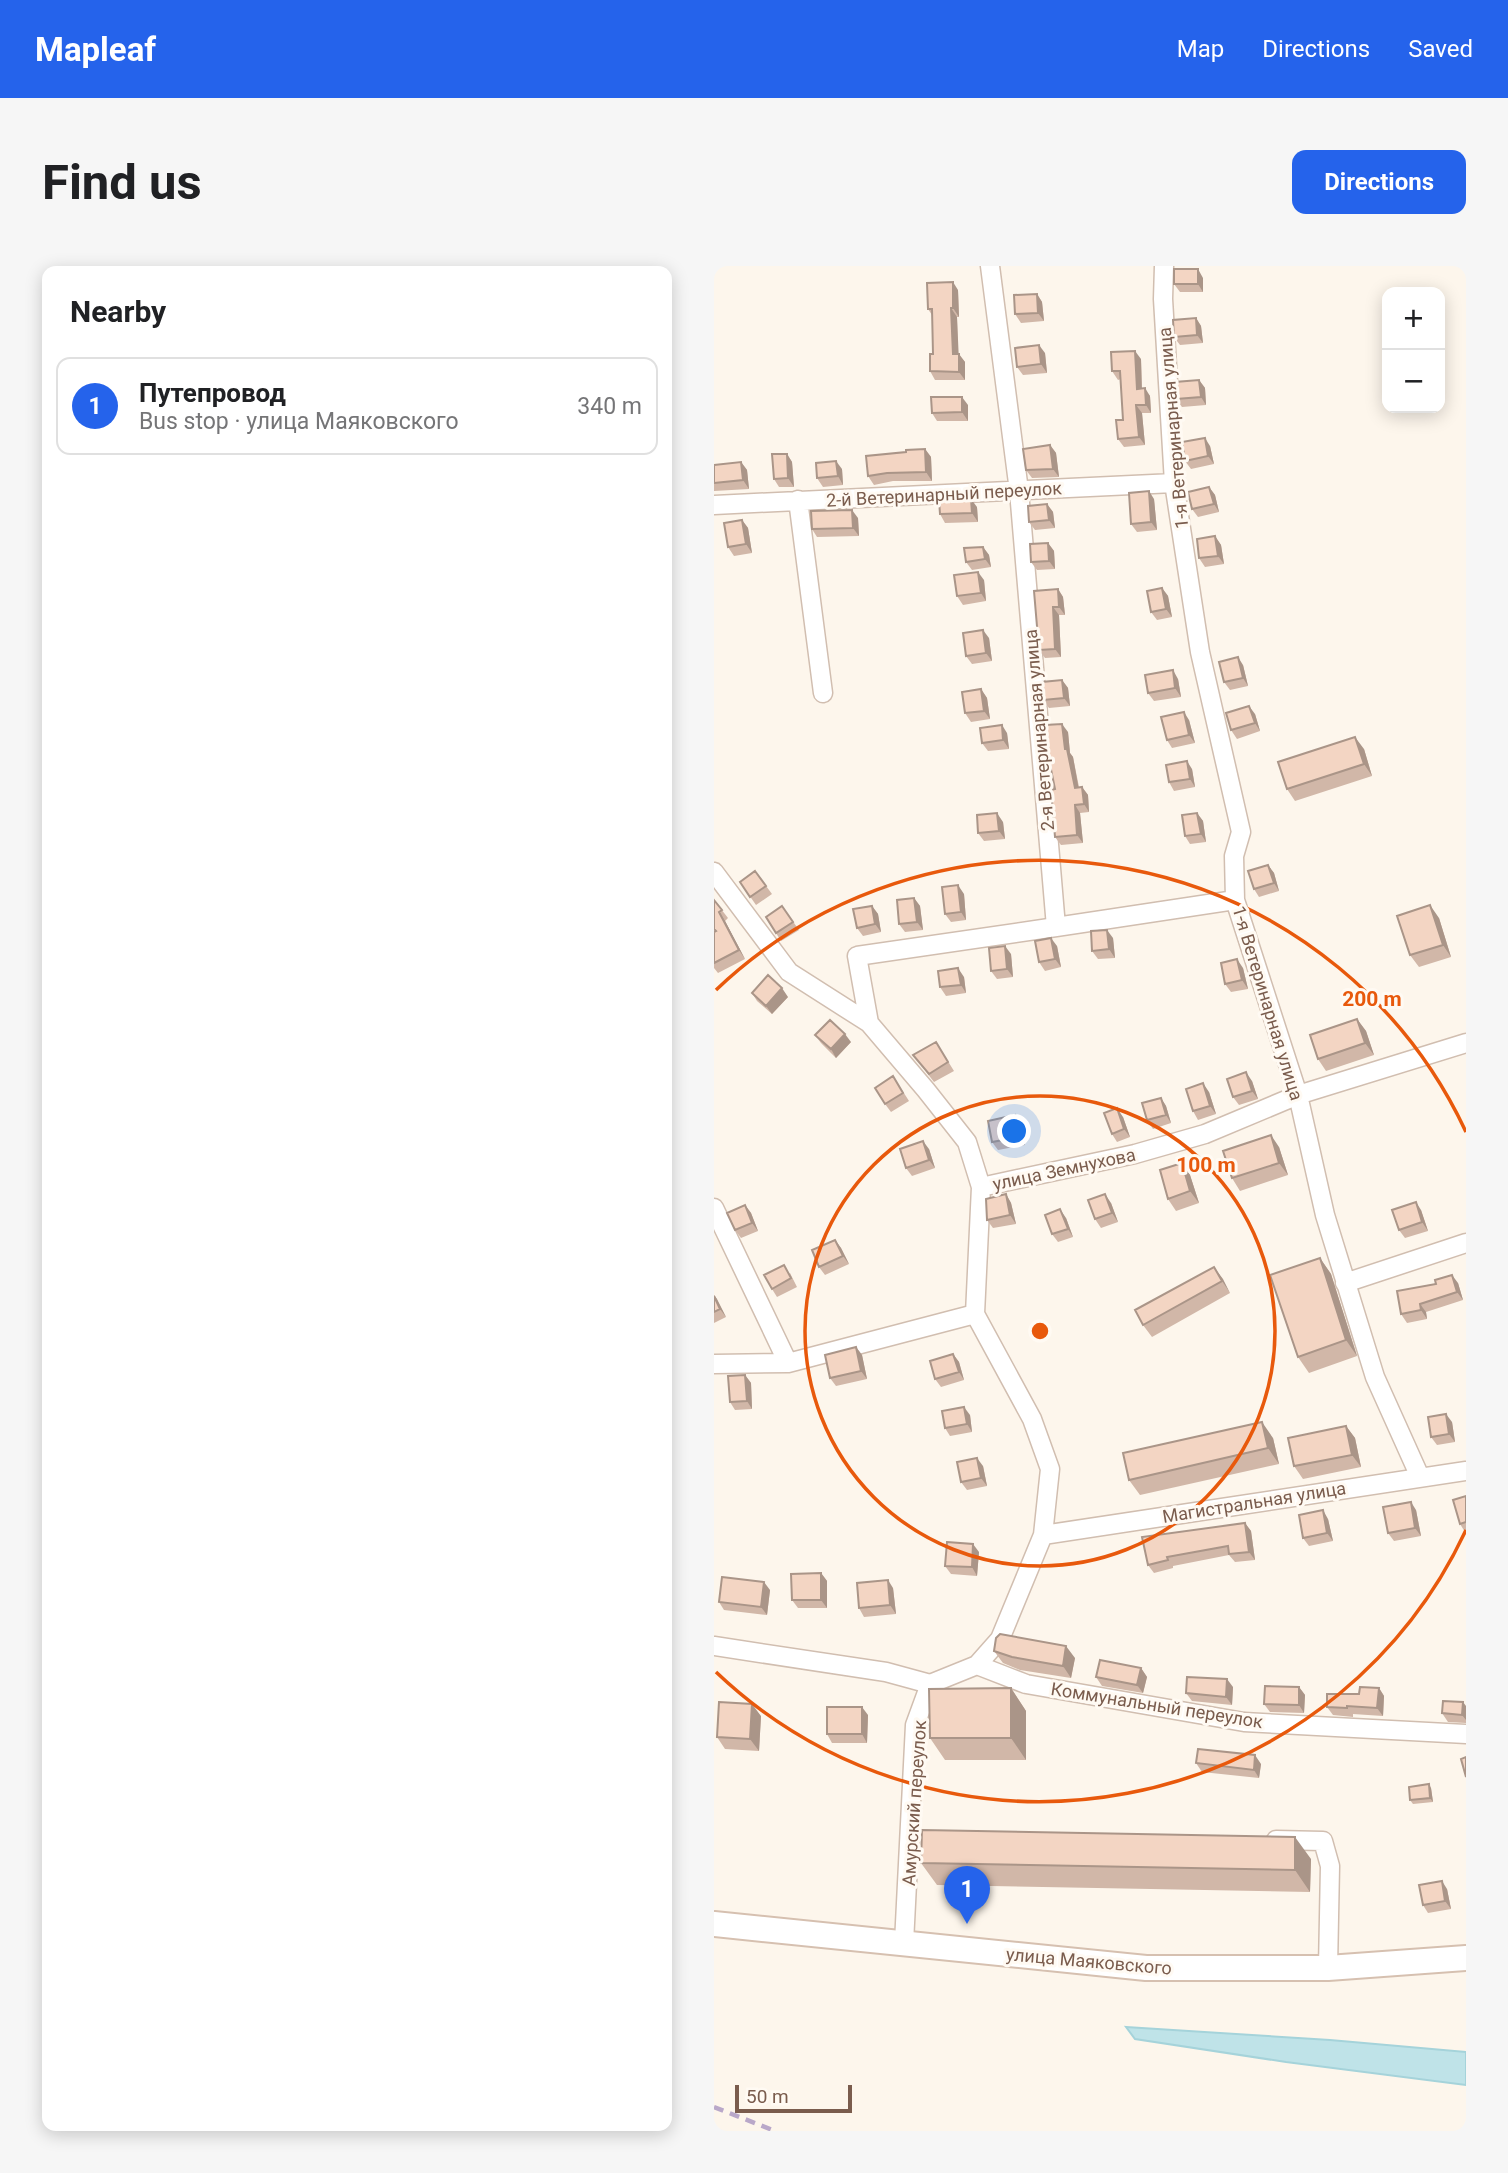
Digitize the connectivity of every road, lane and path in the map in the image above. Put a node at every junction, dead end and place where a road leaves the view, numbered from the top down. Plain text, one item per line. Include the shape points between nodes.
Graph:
1 (990, 266) edge
2 (1164, 266) edge
3 (1174, 483) junction
4 (1019, 491) junction
5 (798, 500) junction
6 (714, 505) edge
7 (823, 693) dead end
8 (714, 872) edge
9 (1235, 900) junction
10 (1056, 927) junction
11 (869, 1023) junction
12 (1466, 1043) edge
13 (1298, 1096) junction
14 (981, 1187) junction
15 (714, 1208) edge
16 (1466, 1243) edge
17 (1345, 1283) junction
18 (975, 1314) junction
19 (788, 1363) junction
20 (714, 1364) edge
21 (1466, 1471) edge
22 (1420, 1477) junction
23 (1043, 1535) junction
24 (714, 1646) edge
25 (977, 1665) junction
26 (930, 1684) junction
27 (1466, 1734) edge
28 (1254, 1840) edge
29 (714, 1924) edge
30 (904, 1943) junction
31 (1466, 1958) edge
32 (1328, 1968) junction

1 - 4 street, 2-я Ветеринарная улица
2 - 3 street, 1-я Ветеринарная улица
3 - 4 street, 2-й Ветеринарный переулок
3 - 9 street, 1-я Ветеринарная улица via 1200,652 1241,832 1234,856
4 - 5 street, 2-й Ветеринарный переулок
4 - 10 street, 2-я Ветеринарная улица
5 - 6 street, 2-й Ветеринарный переулок
5 - 7 street
8 - 11 street via 789,972
9 - 10 street
9 - 13 street, 1-я Ветеринарная улица
10 - 11 street via 858,956
11 - 14 street via 967,1142
12 - 13 street, улица Земнухова
13 - 14 street, улица Земнухова via 1205,1134
13 - 17 street, 1-я Ветеринарная улица
14 - 18 street
15 - 19 street
16 - 17 street
17 - 22 street, 1-я Ветеринарная улица via 1375,1377
18 - 19 street
18 - 23 street via 1032,1419 1050,1469
19 - 20 street
21 - 22 street, Магистральная улица
22 - 23 street, Магистральная улица
23 - 25 street via 1000,1639
24 - 26 street via 886,1672
25 - 26 street
25 - 27 street, Коммунальный переулок via 1026,1684 1244,1722
26 - 30 street, Амурский переулок via 915,1725 917,1834
28 - 32 street via 1322,1841 1330,1866
29 - 30 main road, улица Маяковского
30 - 32 main road, улица Маяковского via 1146,1968
31 - 32 main road, улица Маяковского

